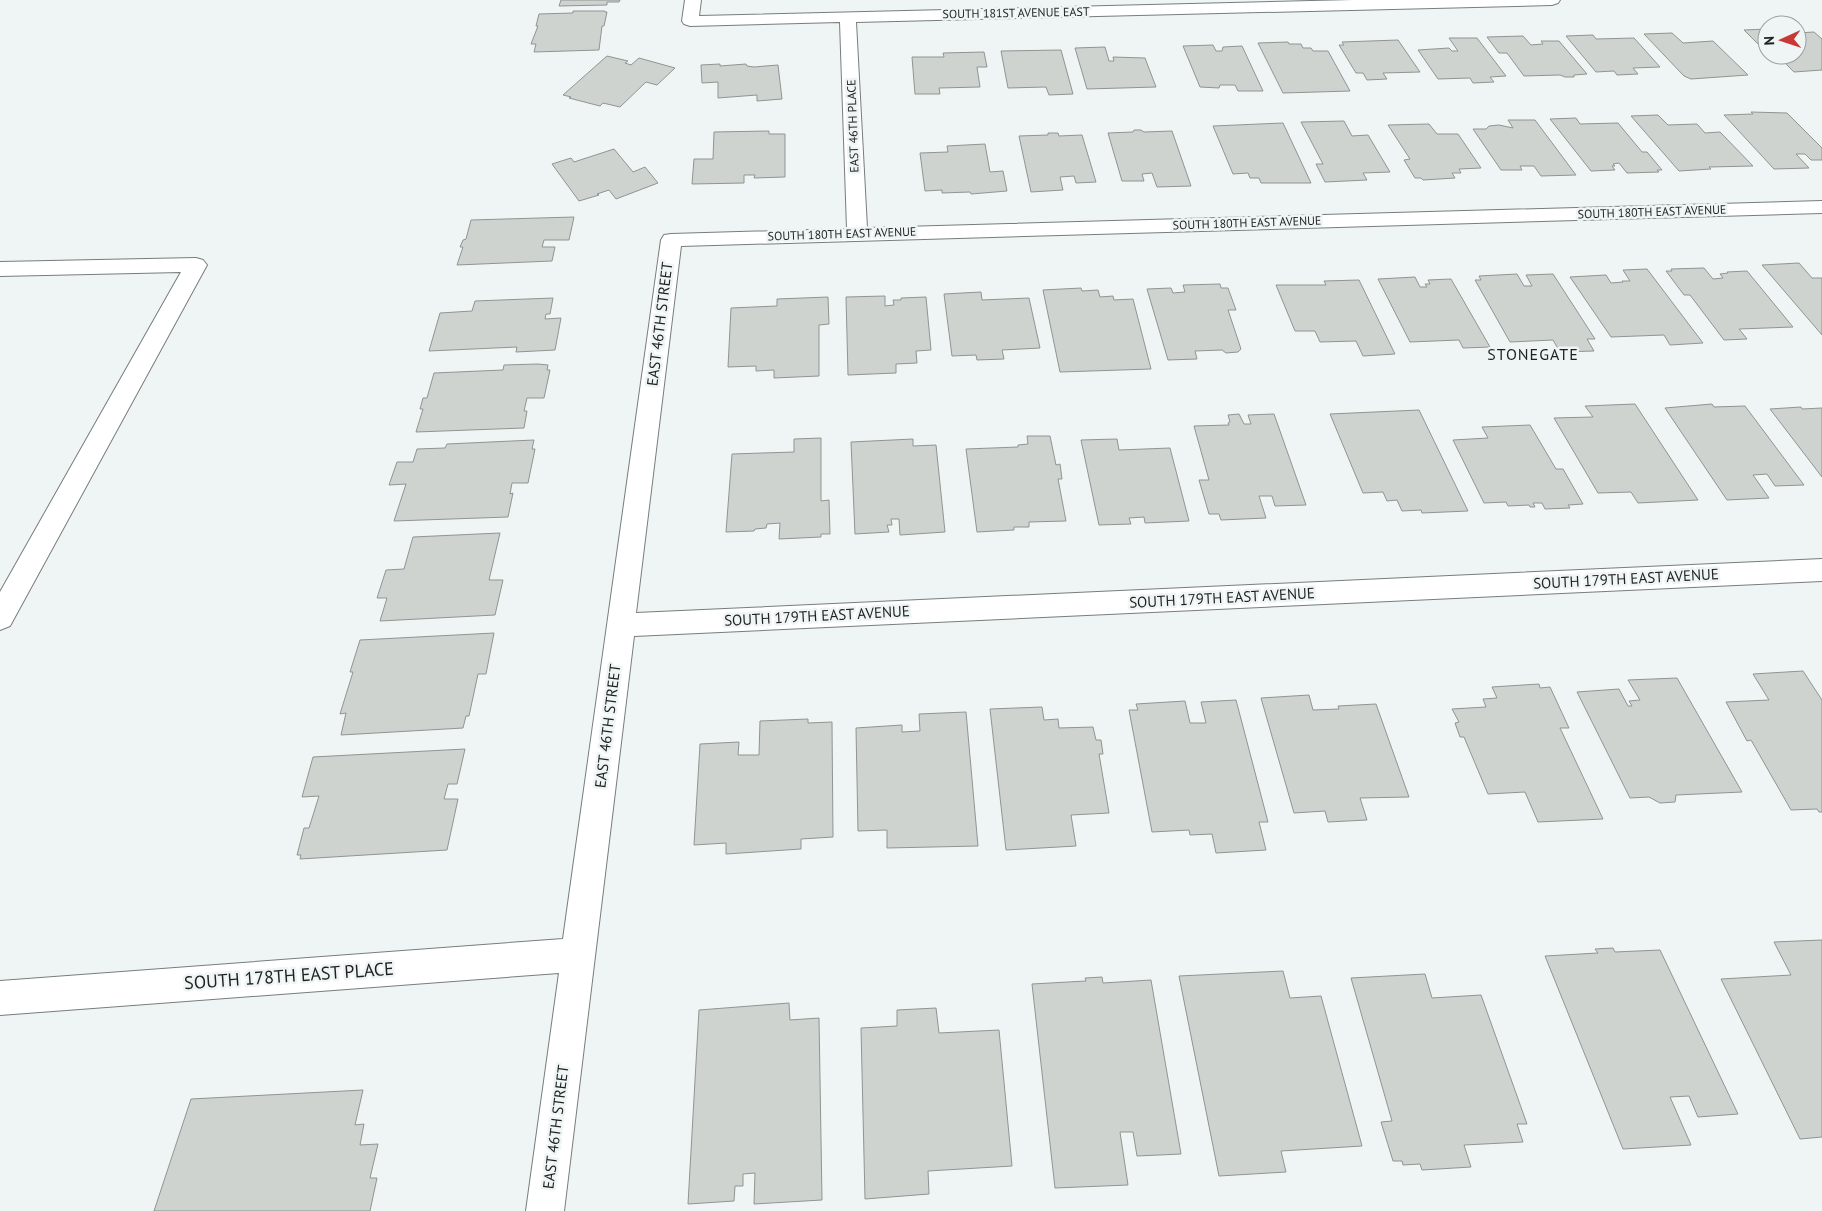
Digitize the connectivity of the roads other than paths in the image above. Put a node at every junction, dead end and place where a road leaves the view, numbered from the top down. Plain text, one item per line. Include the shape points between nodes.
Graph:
1 (693, 0) edge
2 (1552, 0) edge
3 (1352, 3) edge
4 (848, 17) junction
5 (1822, 207) edge
6 (857, 234) junction
7 (671, 240) joint
8 (0, 269) edge
9 (1822, 570) edge
10 (0, 618) edge
11 (621, 625) junction
12 (578, 955) junction
13 (0, 998) edge
14 (545, 1211) edge

1 - 4 street, SOUTH 181ST AVENUE EAST via 690,21
2 - 3 street, SOUTH 181ST AVENUE EAST
3 - 4 street, SOUTH 181ST AVENUE EAST
4 - 6 street, EAST 46TH PLACE
5 - 6 street, SOUTH 180TH EAST AVENUE
6 - 7 street, SOUTH 180TH EAST AVENUE
7 - 11 street, EAST 46TH STREET
8 - 10 street via 196,265
9 - 11 street, SOUTH 179TH EAST AVENUE
11 - 12 street, EAST 46TH STREET
12 - 13 street, SOUTH 178TH EAST PLACE
12 - 14 street, EAST 46TH STREET

